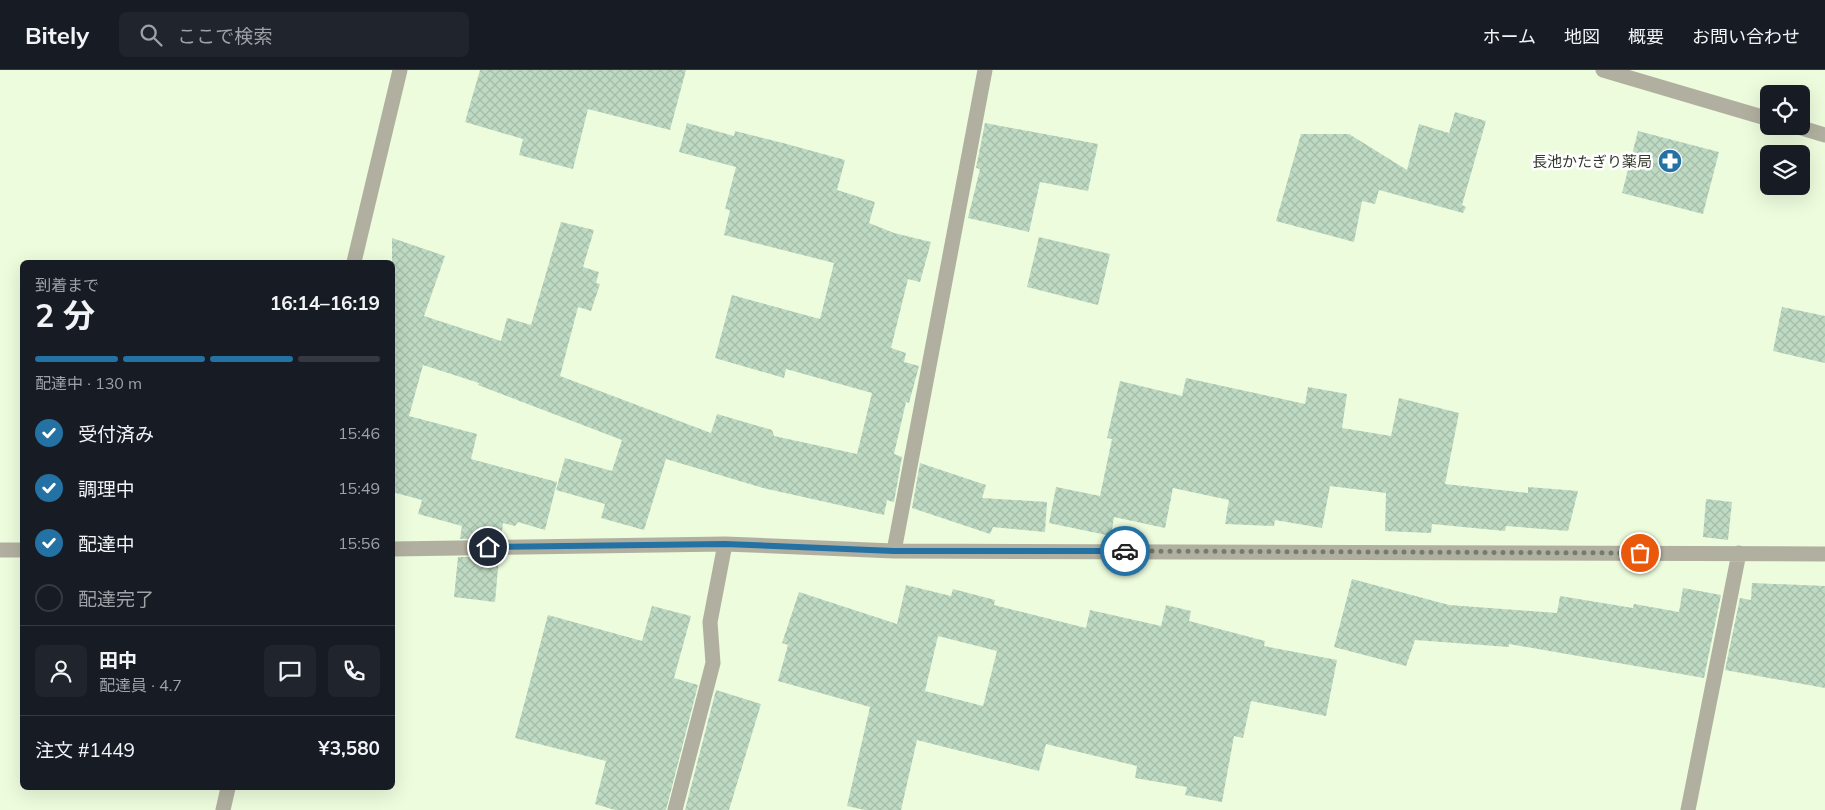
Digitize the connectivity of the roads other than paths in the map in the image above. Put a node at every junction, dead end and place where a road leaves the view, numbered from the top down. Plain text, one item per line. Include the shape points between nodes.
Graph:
1 (400, 70) edge
2 (986, 70) edge
3 (1603, 70) edge
4 (1760, 116) edge
5 (1810, 130) edge
6 (1825, 135) edge
7 (354, 260) edge
8 (725, 544) junction
9 (395, 549) edge
10 (0, 550) edge
11 (20, 550) edge
12 (894, 551) junction
13 (1739, 553) junction
14 (1825, 554) edge
15 (228, 790) edge
16 (223, 810) edge
17 (676, 810) edge
18 (1688, 810) edge

1 - 7 street
2 - 12 street
3 - 4 street
5 - 6 street
8 - 9 street
8 - 12 street
8 - 17 street via 710,622 713,663
10 - 11 street
12 - 13 street
13 - 14 street
13 - 18 street
15 - 16 street

